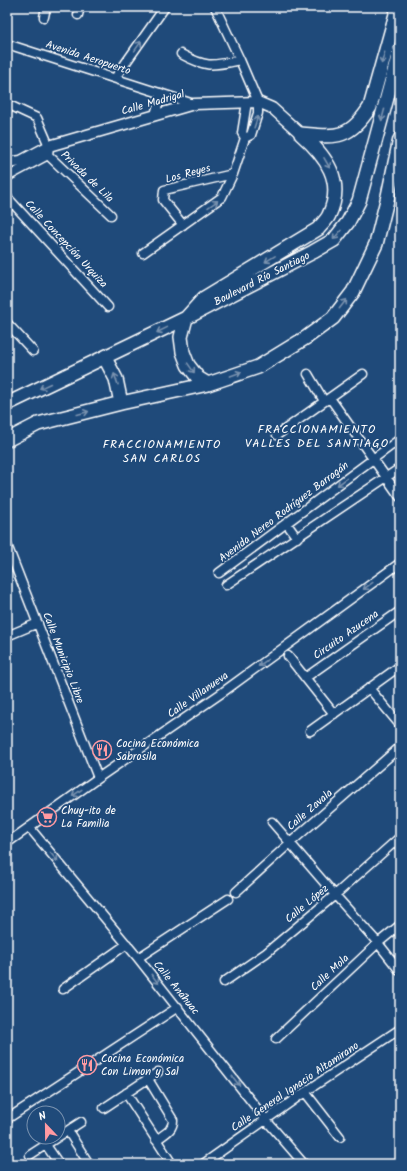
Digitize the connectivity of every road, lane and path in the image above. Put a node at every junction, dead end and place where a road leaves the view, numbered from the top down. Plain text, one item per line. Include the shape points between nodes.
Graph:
1 (46, 7) edge
2 (166, 7) edge
3 (215, 7) edge
4 (398, 7) edge
5 (44, 17) dead end
6 (7, 44) edge
7 (400, 50) edge
8 (181, 54) dead end
9 (240, 60) junction
10 (115, 78) junction
11 (161, 93) junction
12 (246, 102) junction
13 (258, 102) junction
14 (7, 104) edge
15 (194, 104) junction
16 (155, 115) junction
17 (301, 134) junction
18 (245, 138) junction
19 (400, 139) edge
20 (49, 151) junction
21 (7, 163) edge
22 (400, 173) edge
23 (234, 174) junction
24 (7, 177) edge
25 (388, 196) junction
26 (7, 197) edge
27 (110, 215) dead end
28 (183, 225) junction
29 (143, 253) dead end
30 (108, 307) dead end
31 (186, 318) junction
32 (7, 323) edge
33 (33, 351) dead end
34 (105, 358) junction
35 (308, 374) dead end
36 (363, 374) dead end
37 (208, 384) junction
38 (327, 400) junction
39 (121, 403) junction
40 (7, 404) edge
41 (277, 435) dead end
42 (400, 439) edge
43 (7, 440) edge
44 (373, 459) junction
45 (400, 468) edge
46 (386, 478) junction
47 (400, 497) edge
48 (287, 524) junction
49 (297, 538) junction
50 (7, 545) edge
51 (400, 563) edge
52 (219, 573) dead end
53 (226, 585) dead end
54 (400, 611) edge
55 (38, 623) junction
56 (7, 636) edge
57 (288, 656) dead end
58 (400, 666) edge
59 (306, 678) junction
60 (370, 688) junction
61 (334, 714) junction
62 (400, 726) edge
63 (310, 732) dead end
64 (400, 746) edge
65 (98, 778) junction
66 (272, 822) dead end
67 (30, 827) junction
68 (400, 838) edge
69 (7, 843) edge
70 (290, 843) junction
71 (236, 892) dead end
72 (335, 895) junction
73 (228, 899) dead end
74 (400, 924) edge
75 (378, 943) junction
76 (127, 944) junction
77 (138, 958) junction
78 (400, 972) edge
79 (224, 982) dead end
80 (63, 989) dead end
81 (178, 1008) junction
82 (400, 1029) edge
83 (276, 1038) dead end
84 (158, 1072) dead end
85 (148, 1079) junction
86 (305, 1092) junction
87 (126, 1094) junction
88 (104, 1108) dead end
89 (7, 1119) edge
90 (266, 1120) junction
91 (81, 1122) dead end
92 (68, 1130) joint
93 (340, 1136) dead end
94 (156, 1140) junction
95 (46, 1145) joint
96 (30, 1155) dead end
97 (59, 1164) edge
98 (89, 1164) edge
99 (172, 1164) edge
100 (203, 1164) edge
101 (304, 1164) edge

1 - 5 street
10 -> 2 street
3 - 9 street
4 -> 17 main road via 370,107 362,120 344,134
6 - 10 street, Avenida Aeropuerto
7 -> 31 main road, Boulevard Río Santiago via 359,201 348,222 334,240
8 - 9 street via 200,64 215,66
9 - 13 street
10 - 11 street, Avenida Aeropuerto
11 - 15 street, Avenida Aeropuerto
11 - 16 street
12 - 13 street, Calle Madrigal
12 - 15 street, Calle Madrigal
12 - 18 street via 242,133
13 - 17 street, Calle Madrigal via 272,108
18 -> 13 street via 251,135 258,113
14 - 20 street via 37,118
15 - 16 street, Calle Madrigal
16 - 20 street, Calle Madrigal
17 -> 31 main road via 329,165 335,192 329,216 318,229 204,298
18 - 23 street
19 - 25 main road
20 - 21 street, Calle Madrigal
20 - 24 street
20 - 27 street, Privada de Lila
22 - 25 main road
28 -> 23 street via 222,197
23 - 28 street, Los Reyes via 164,190 163,200
37 -> 25 main road via 258,367 333,318 353,292 376,244
26 - 30 street, Calle Concepción Urquiza
28 - 29 street
31 -> 34 main road, Boulevard Río Santiago
31 -> 37 main road via 181,336 183,352 188,365 198,378
32 - 33 street
39 -> 34 main road via 116,379
34 -> 40 main road, Boulevard Río Santiago
35 - 38 street
36 - 38 street
37 - 39 main road
38 - 41 street
38 - 44 street
43 -> 39 main road via 38,424
42 - 44 street, Avenida Nereo Rodríguez Barragán
44 - 46 street
44 -> 48 street, Avenida Nereo Rodríguez Barragán
45 - 46 street
46 - 47 street
46 - 49 street
48 - 49 street
48 - 52 street, Avenida Nereo Rodríguez Barragán
49 - 53 street
50 - 55 street, Calle Municipio Libre
51 -> 65 street, Calle Villanueva via 223,692
54 - 59 street, Circuito Azucena
55 - 56 street
55 - 65 street, Calle Municipio Libre
57 - 59 street
58 - 60 street
59 - 61 street
60 - 61 street
60 - 62 street
61 - 63 street
64 - 70 street, Calle Zavala
65 -> 67 street, Calle Villanueva
66 - 70 street
67 - 69 street, Calle Villanueva
67 -> 76 street, Calle Anáhuac
68 - 72 street, Calle López
70 - 71 street, Calle Zavala
70 - 72 street
72 - 75 street
72 - 79 street, Calle López via 266,953
73 - 77 street
74 - 75 street, Calle Mola
75 - 78 street
75 - 83 street, Calle Mola
76 - 77 street, Calle Anáhuac
76 - 80 street
77 -> 81 street, Calle Anáhuac
81 - 89 street
81 -> 90 street, Calle Anáhuac
82 - 86 street, Calle General Ignacio Altamirano
84 - 85 street
85 - 87 street
85 - 94 street via 173,1120 170,1131
86 - 90 street, Calle General Ignacio Altamirano
86 - 93 street
87 - 88 street
87 - 94 street
90 - 100 street, Calle General Ignacio Altamirano
90 - 101 street, Calle Anáhuac
91 - 92 street
92 - 98 street
94 - 99 street
95 - 96 street
95 - 97 street

